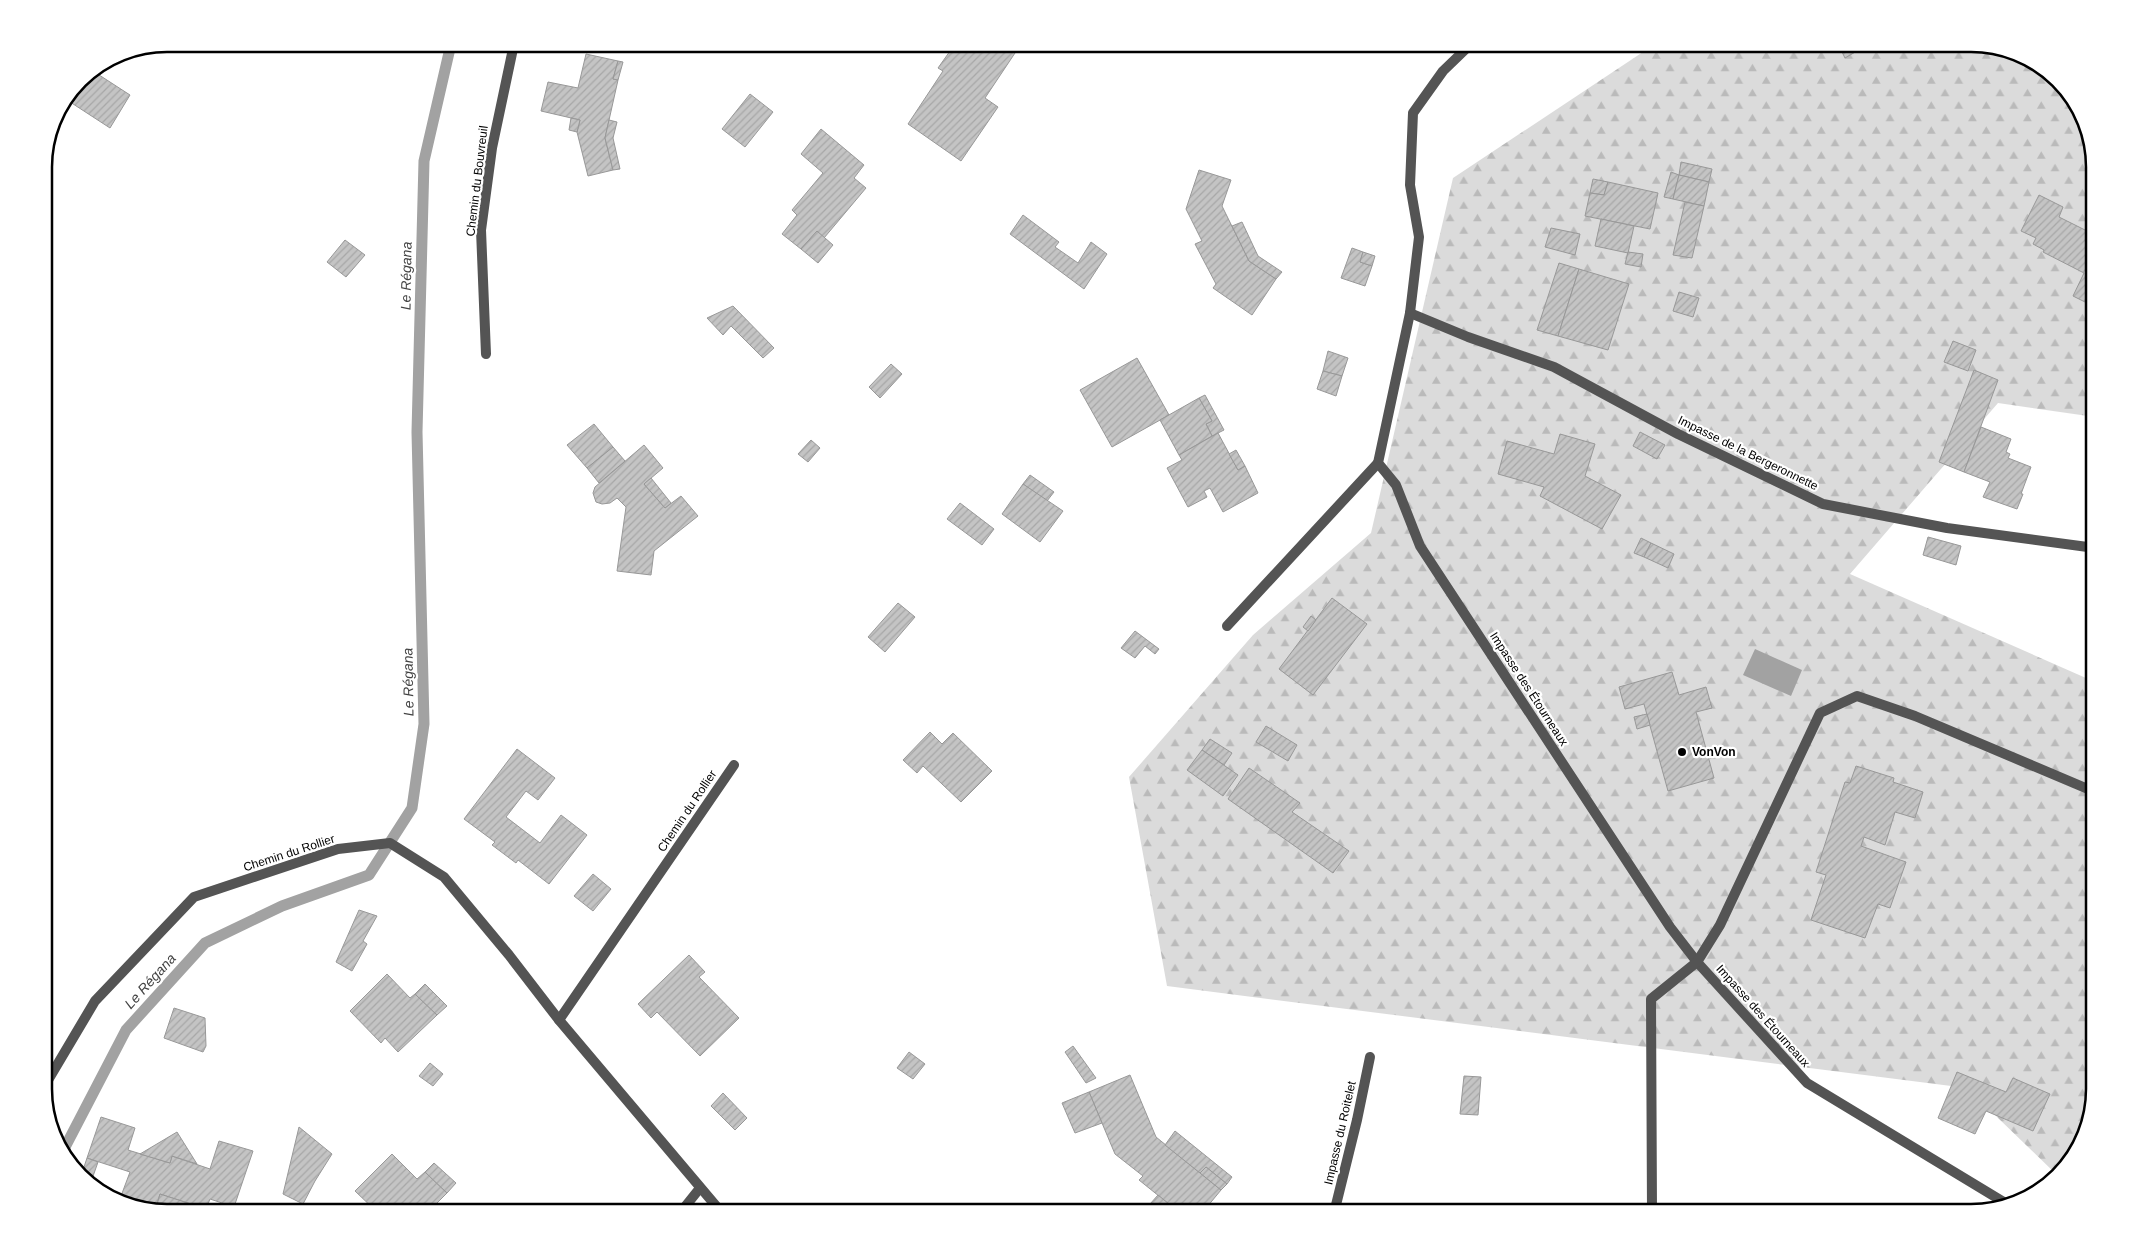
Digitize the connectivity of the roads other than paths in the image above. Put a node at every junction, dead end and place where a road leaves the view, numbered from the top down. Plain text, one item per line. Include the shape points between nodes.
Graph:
1 (512, 52) edge
2 (1463, 52) edge
3 (1410, 313) junction
4 (486, 354) dead end
5 (1378, 463) junction
6 (2086, 547) edge
7 (1227, 626) dead end
8 (734, 765) dead end
9 (2086, 788) edge
10 (1697, 962) junction
11 (559, 1020) junction
12 (1370, 1057) dead end
13 (53, 1072) edge
14 (700, 1188) junction
15 (2002, 1201) edge
16 (686, 1205) edge
17 (715, 1205) edge
18 (1336, 1205) edge
19 (1652, 1205) edge

1 - 4 street, Chemin du Bouvreuil via 492,148 481,230
2 - 3 street via 1443,71 1413,112 1410,185 1419,237
3 - 5 street
3 - 6 street, Impasse de la Bergeronnette via 1554,367 1678,434 1823,504 1947,528
5 - 7 street
5 - 10 street, Impasse des Étourneaux via 1396,485 1420,546 1670,927
8 - 11 street, Chemin du Rollier
9 - 10 street via 1915,716 1856,696 1820,713 1720,925
10 - 15 street, Impasse des Étourneaux via 1807,1083
10 - 19 street via 1651,999
11 - 13 street, Chemin du Rollier via 444,877 390,843 329,852 194,897 95,1002
11 - 14 street, Chemin du Rollier
12 - 18 street, Impasse du Roitelet
14 - 16 street
14 - 17 street, Chemin du Rollier

